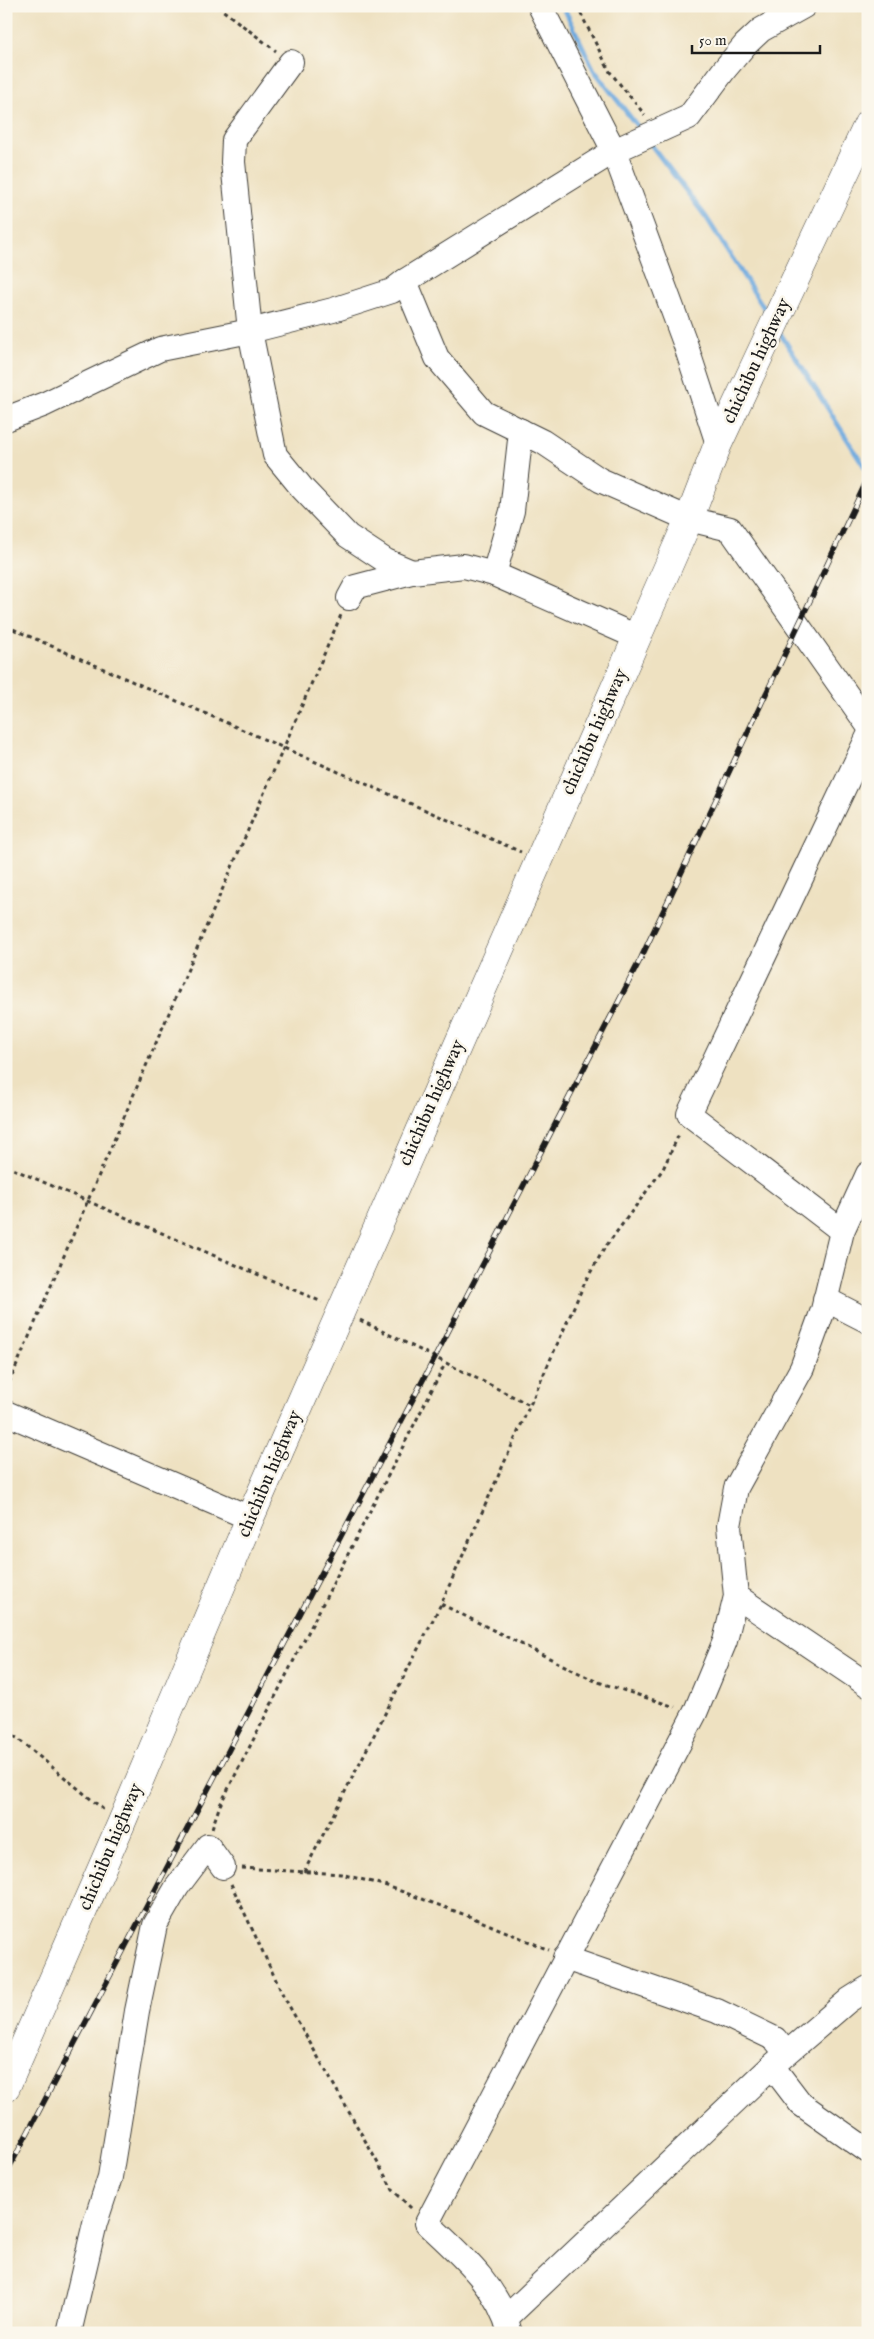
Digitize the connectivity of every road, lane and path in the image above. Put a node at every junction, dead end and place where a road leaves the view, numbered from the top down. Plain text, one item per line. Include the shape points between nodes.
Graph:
1 (217, 6) edge
2 (540, 6) edge
3 (577, 6) edge
4 (804, 6) edge
5 (291, 62) joint
6 (868, 124) edge
7 (649, 135) junction
8 (614, 151) junction
9 (405, 281) junction
10 (250, 331) junction
11 (6, 419) edge
12 (521, 432) junction
13 (718, 444) junction
14 (689, 519) junction
15 (412, 572) junction
16 (494, 574) junction
17 (349, 598) joint
18 (6, 626) edge
19 (637, 637) junction
20 (868, 725) edge
21 (868, 737) edge
22 (284, 749) junction
23 (539, 860) junction
24 (689, 1114) junction
25 (6, 1166) edge
26 (868, 1174) edge
27 (88, 1202) junction
28 (842, 1232) junction
29 (825, 1299) junction
30 (341, 1310) junction
31 (868, 1321) edge
32 (445, 1364) junction
33 (6, 1390) edge
34 (530, 1404) junction
35 (6, 1413) edge
36 (250, 1518) junction
37 (736, 1596) junction
38 (441, 1604) junction
39 (868, 1685) edge
40 (694, 1713) junction
41 (6, 1733) edge
42 (121, 1824) junction
43 (208, 1846) junction
44 (224, 1867) junction
45 (304, 1872) junction
46 (566, 1958) junction
47 (868, 1988) edge
48 (779, 2060) junction
49 (6, 2087) edge
50 (868, 2151) edge
51 (427, 2223) junction
52 (508, 2325) edge
53 (69, 2333) edge

1 - 5 path
2 - 8 street
3 - 7 path via 610,72
4 - 7 street via 761,30 745,45 689,117
5 - 10 street via 234,140 233,162
6 - 13 highway, chichibu highway
7 - 8 street
8 - 9 street
8 - 13 street via 685,343
9 - 10 street via 392,291
9 - 12 street via 437,358 484,413
10 - 11 street via 160,349
10 - 15 street via 275,455 348,536 386,561
12 - 14 street via 543,442 600,480
12 - 16 street via 512,511
13 - 14 highway, chichibu highway
14 - 19 highway, chichibu highway
14 - 20 street via 730,530
15 - 16 street via 464,566
15 - 17 street via 355,587
16 - 19 street
17 - 22 path
18 - 22 path
19 - 23 highway, chichibu highway
21 - 24 street
22 - 23 path
22 - 27 path
23 - 30 highway, chichibu highway
24 - 28 street
24 - 34 path via 663,1170 604,1249 585,1282
25 - 27 path
26 - 28 street
27 - 30 path
27 - 33 path
28 - 29 street
29 - 31 street
29 - 37 street via 802,1368 736,1488 729,1526
30 - 32 path
30 - 36 highway, chichibu highway
32 - 34 path
32 - 43 path via 220,1804
34 - 38 path
35 - 36 street
36 - 42 highway, chichibu highway
37 - 39 street
37 - 40 street via 725,1641
38 - 40 path via 595,1681
38 - 45 path
40 - 46 street
41 - 42 path via 17,1738
42 - 49 highway, chichibu highway
43 - 44 street
43 - 53 street via 177,1887 155,1925 137,2011 110,2177 95,2223
44 - 45 path
44 - 51 path via 283,1995 393,2190
45 - 46 path via 341,1874 387,1886 471,1917
46 - 48 street via 717,2012 775,2039
46 - 51 street
47 - 48 street via 849,2000
48 - 50 street via 801,2104
48 - 52 street
51 - 52 street via 492,2290

